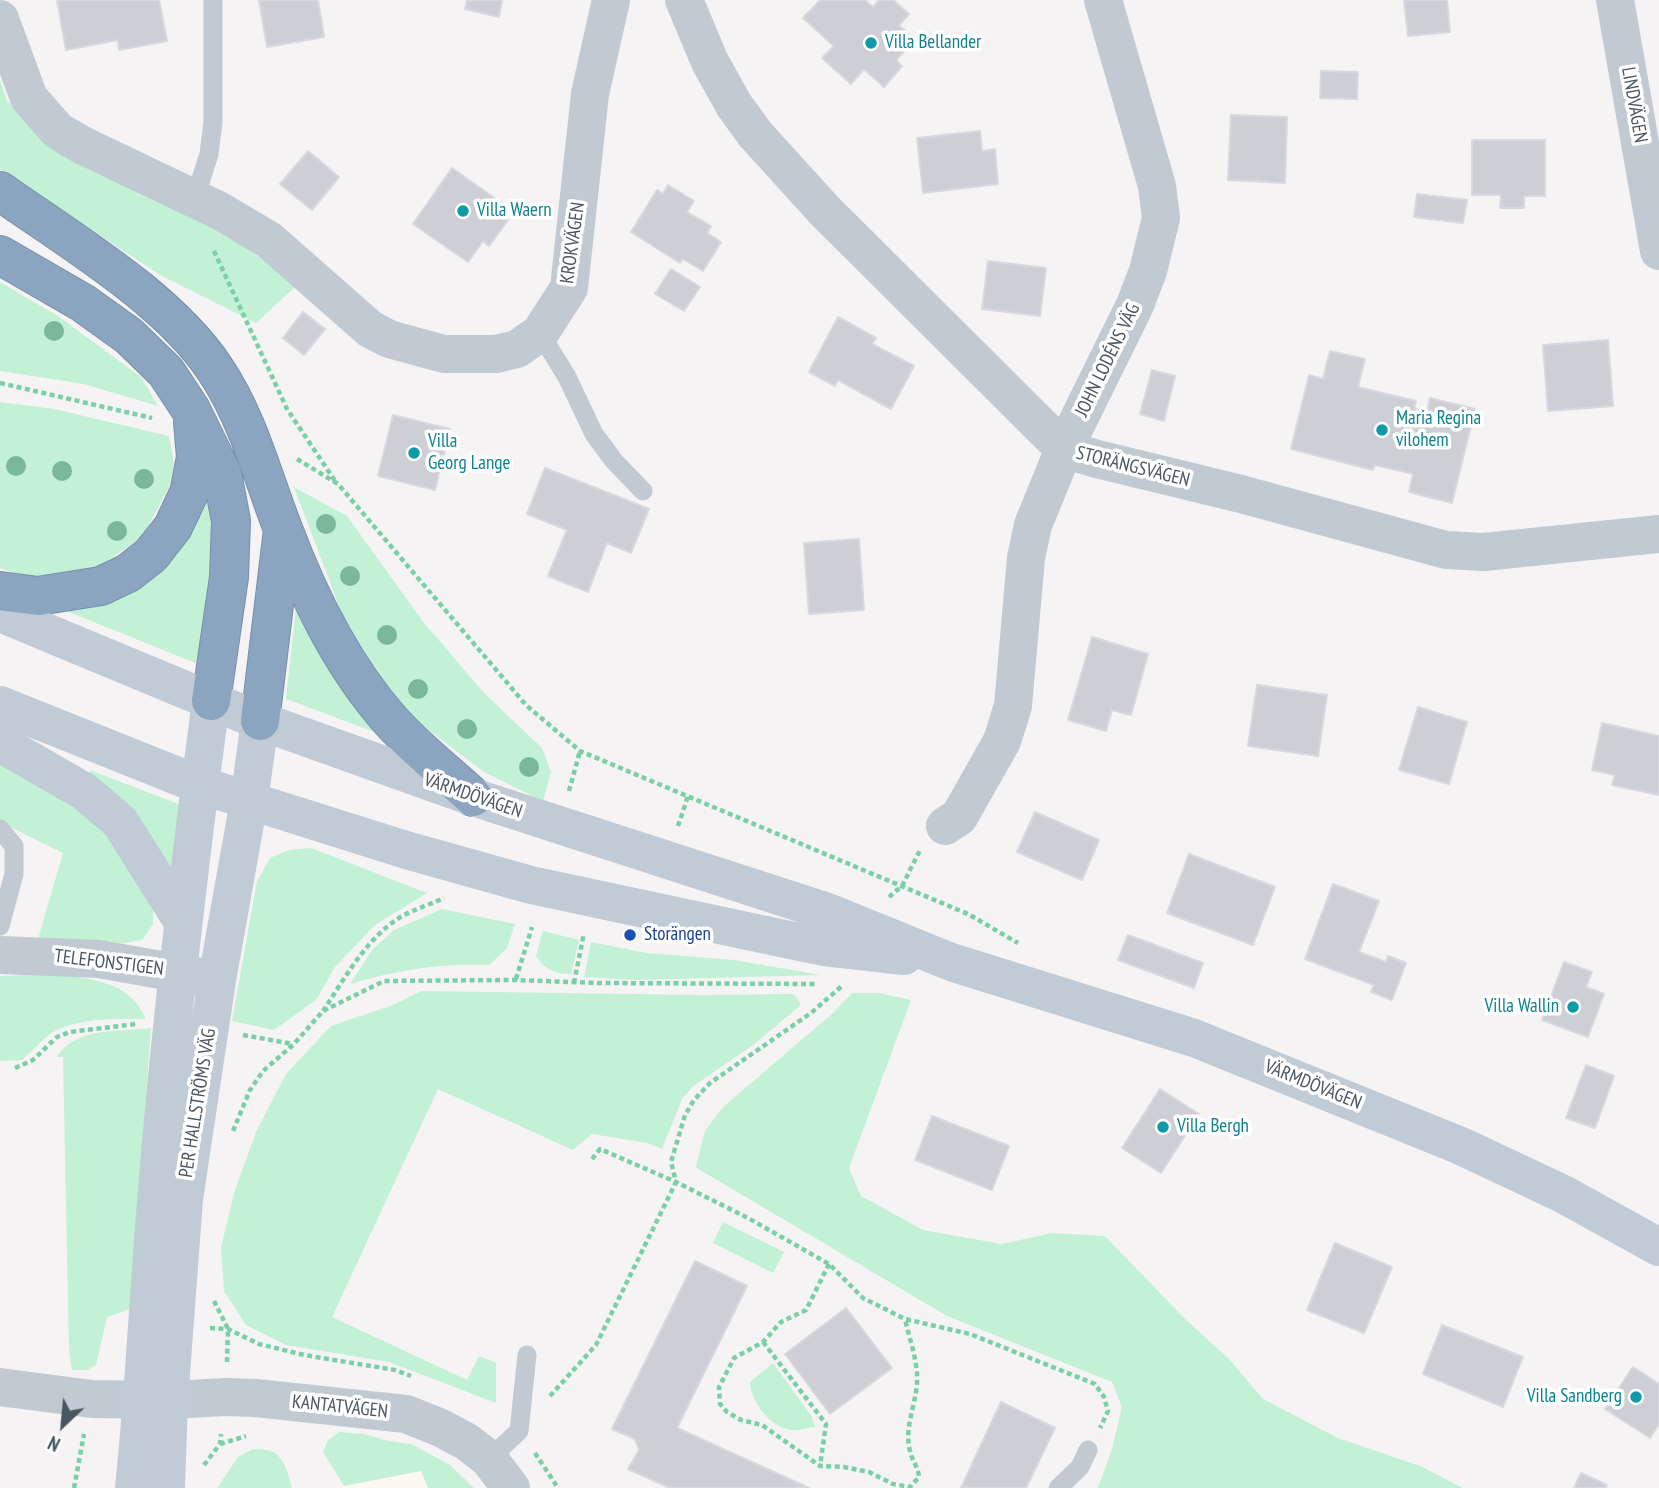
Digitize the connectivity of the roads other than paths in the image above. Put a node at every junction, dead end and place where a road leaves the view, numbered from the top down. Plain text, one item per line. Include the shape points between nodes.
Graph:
1 (213, 0) edge
2 (611, 0) edge
3 (684, 0) edge
4 (1103, 0) edge
5 (1615, 0) edge
6 (0, 19) edge
7 (0, 191) edge
8 (195, 198) junction
9 (1659, 251) edge
10 (0, 254) edge
11 (540, 333) junction
12 (177, 415) junction
13 (1065, 449) junction
14 (643, 491) dead end
15 (283, 530) junction
16 (1659, 534) edge
17 (0, 591) edge
18 (0, 613) edge
19 (211, 701) junction
20 (0, 705) edge
21 (260, 721) junction
22 (0, 743) edge
23 (200, 785) junction
24 (473, 797) junction
25 (249, 801) junction
26 (945, 826) road end
27 (0, 829) edge
28 (183, 922) junction
29 (0, 926) edge
30 (0, 956) edge
31 (951, 962) junction
32 (179, 972) junction
33 (217, 979) junction
34 (1659, 1247) edge
35 (527, 1354) dead end
36 (0, 1387) edge
37 (156, 1400) junction
38 (1088, 1450) road end
39 (500, 1473) edge
40 (134, 1488) edge
41 (166, 1488) edge
42 (1058, 1488) edge

1 - 8 lane via 213,122
2 - 11 street, KROKVÄGEN via 590,94 569,288
3 - 13 street, STORÄNGSVÄGEN via 709,62 755,134 824,210
4 - 13 street, JOHN LODÉNS VÄG via 1157,186 1161,218 1135,305
5 - 9 street, LINDVÄGEN
6 - 8 street, KROKVÄGEN via 29,98 58,131
7 - 15 highway via 172,317 215,368 247,426
8 - 11 street, KROKVÄGEN via 269,240 370,328 390,339 444,354 496,354 517,349
10 - 12 highway via 129,336 166,372
11 - 14 lane via 594,434
12 - 17 highway via 196,457 189,494 173,527 151,555 101,586 38,596
12 - 19 highway via 222,473 231,521 229,577
13 - 16 street, STORÄNGSVÄGEN via 1446,550 1484,552
13 - 26 street, JOHN LODÉNS VÄG via 1033,525 1013,706 1002,741 959,817
15 - 21 highway
15 - 24 highway via 329,634 359,681 393,723
18 - 19 main road, VÄRMDÖVÄGEN
19 - 21 main road, VÄRMDÖVÄGEN
19 - 23 main road, PER HALLSTRÖMS VÄG
20 - 23 main road, VÄRMDÖVÄGEN
21 - 24 main road, VÄRMDÖVÄGEN
21 - 25 main road, PER HALLSTRÖMS VÄG
22 - 28 main road via 85,792 120,822
23 - 25 main road, VÄRMDÖVÄGEN
23 - 28 main road, PER HALLSTRÖMS VÄG
24 - 31 main road, VÄRMDÖVÄGEN via 828,912
25 - 31 main road, VÄRMDÖVÄGEN via 531,885 824,947
25 - 33 main road, PER HALLSTRÖMS VÄG
27 - 29 lane via 14,846 14,874
28 - 32 main road, PER HALLSTRÖMS VÄG
30 - 32 street, TELEFONSTIGEN via 99,959
31 - 34 main road, VÄRMDÖVÄGEN via 1194,1038 1373,1109 1563,1194
32 - 33 street, TELEFONSTIGEN
32 - 37 main road, PER HALLSTRÖMS VÄG via 156,1201
33 - 37 main road, PER HALLSTRÖMS VÄG
35 - 39 lane via 519,1431
36 - 37 street via 92,1399
37 - 39 street, KANTATVÄGEN via 226,1397 406,1414 467,1442
37 - 40 main road, PER HALLSTRÖMS VÄG
37 - 41 main road, PER HALLSTRÖMS VÄG
38 - 42 lane via 1080,1467

